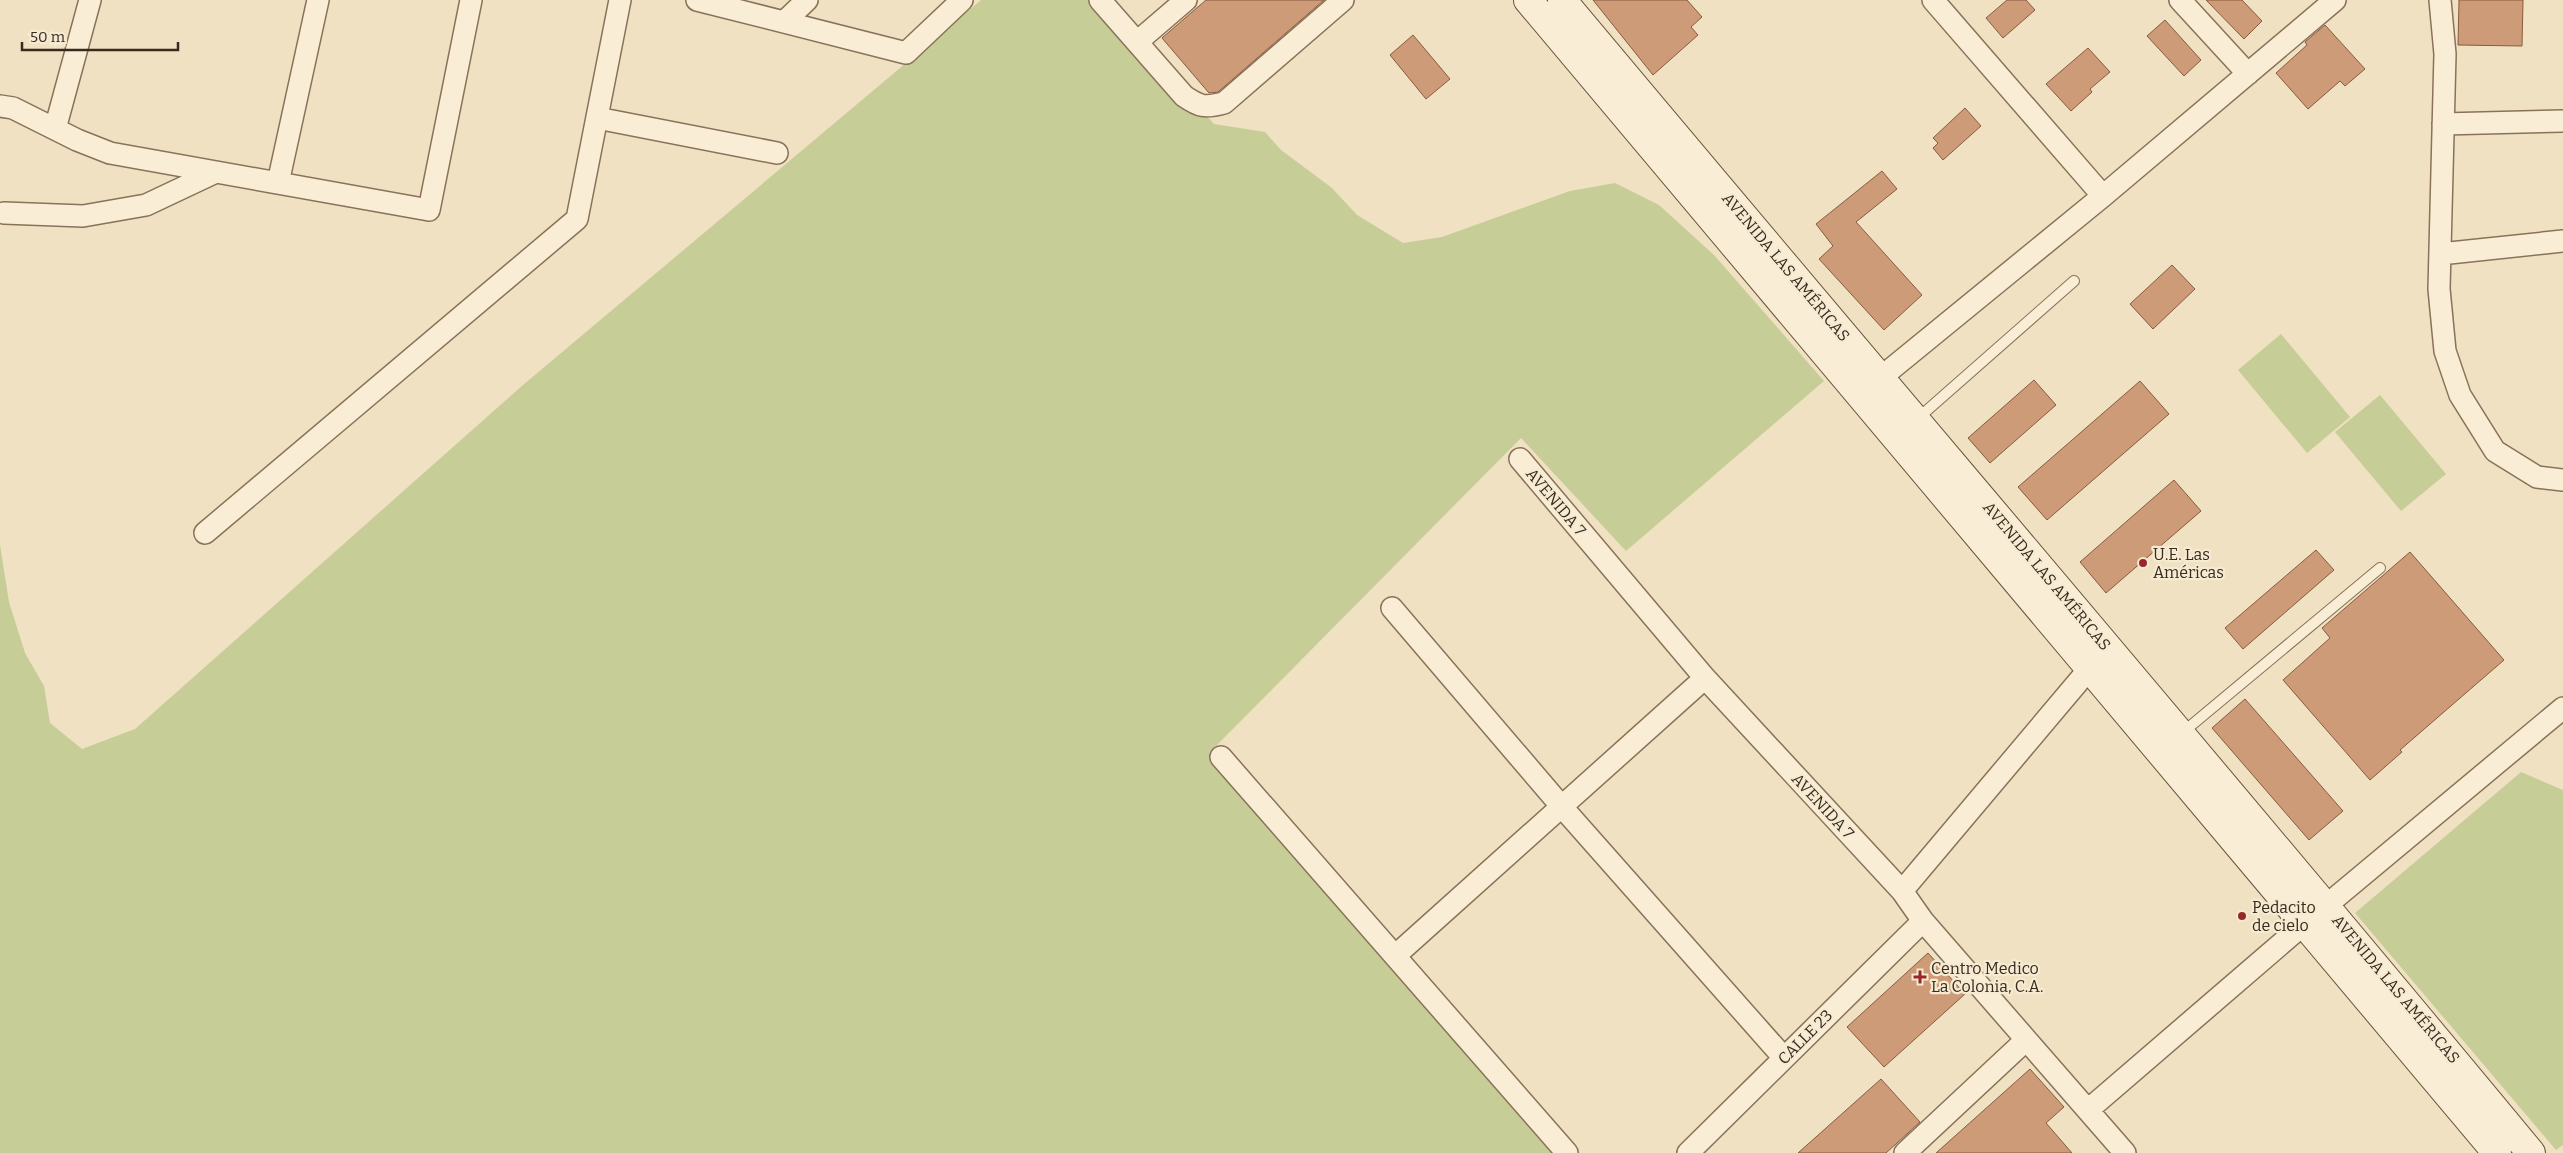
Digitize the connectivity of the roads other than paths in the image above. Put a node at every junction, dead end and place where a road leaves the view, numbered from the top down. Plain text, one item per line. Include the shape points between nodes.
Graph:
1 (90, 0) edge
2 (318, 0) edge
3 (471, 0) edge
4 (620, 0) edge
5 (697, 0) edge
6 (807, 0) edge
7 (962, 0) edge
8 (1100, 0) edge
9 (1186, 0) edge
10 (1343, 0) edge
11 (1528, 0) edge
12 (1933, 0) edge
13 (2180, 0) edge
14 (2335, 0) edge
15 (2440, 0) edge
16 (1565, 1) edge
17 (784, 22) junction
18 (1137, 42) junction
19 (2248, 74) junction
20 (0, 106) edge
21 (597, 118) junction
22 (2563, 121) edge
23 (2443, 124) junction
24 (55, 129) junction
25 (777, 153) dead end
26 (216, 172) junction
27 (278, 183) junction
28 (2103, 196) junction
29 (4, 213) dead end
30 (2563, 241) edge
31 (2440, 254) junction
32 (2074, 281) dead end
33 (1869, 386) junction
34 (1916, 421) junction
35 (1520, 459) dead end
36 (2563, 480) edge
37 (205, 533) dead end
38 (2380, 568) dead end
39 (1392, 608) dead end
40 (2089, 669) junction
41 (1706, 678) junction
42 (2563, 708) edge
43 (2181, 734) junction
44 (1221, 757) dead end
45 (1562, 806) junction
46 (1902, 891) junction
47 (2326, 905) junction
48 (1923, 920) junction
49 (2304, 924) junction
50 (1396, 955) junction
51 (2026, 1040) junction
52 (1784, 1058) junction
53 (2088, 1110) junction
54 (2122, 1152) edge
55 (1567, 1153) edge
56 (1688, 1153) edge
57 (1905, 1153) edge
58 (2497, 1153) edge
59 (2532, 1153) edge

1 - 24 street
2 - 27 street
3 - 27 street via 430,210
4 - 21 street
5 - 17 street
6 - 17 street
7 - 17 street via 906,53
8 - 18 street
9 - 18 street
10 - 18 street via 1224,103 1212,106 1198,106 1184,96
11 - 33 main road, AVENIDA LAS AMÉRICAS
12 - 28 street
13 - 19 street
14 - 19 street
15 - 23 street via 2445,54
16 - 33 main road, AVENIDA LAS AMÉRICAS
19 - 28 street
20 - 24 street via 13,108
21 - 25 street
21 - 37 street via 577,219
22 - 23 street
23 - 31 street
24 - 26 street via 110,153
26 - 27 street
26 - 29 street via 146,205 83,216
28 - 33 street
30 - 31 street
31 - 36 street via 2439,290 2445,351 2460,395 2495,451 2537,477
32 - 34 lane
33 - 34 main road, AVENIDA LAS AMÉRICAS
33 - 40 main road, AVENIDA LAS AMÉRICAS
34 - 43 main road, AVENIDA LAS AMÉRICAS
35 - 41 street, AVENIDA 7
38 - 43 lane
39 - 45 street
40 - 46 street
40 - 49 main road, AVENIDA LAS AMÉRICAS
41 - 45 street
41 - 46 street, AVENIDA 7
42 - 47 street
43 - 47 main road, AVENIDA LAS AMÉRICAS
44 - 50 street
45 - 50 street
45 - 52 street
46 - 48 street, AVENIDA 7
47 - 49 street
47 - 59 main road, AVENIDA LAS AMÉRICAS
48 - 51 street, AVENIDA 7
48 - 52 street, CALLE 23
49 - 53 street
49 - 58 main road, AVENIDA LAS AMÉRICAS
50 - 55 street
51 - 53 street, AVENIDA 7
51 - 57 street
52 - 56 street, CALLE 23
53 - 54 street, AVENIDA 7

